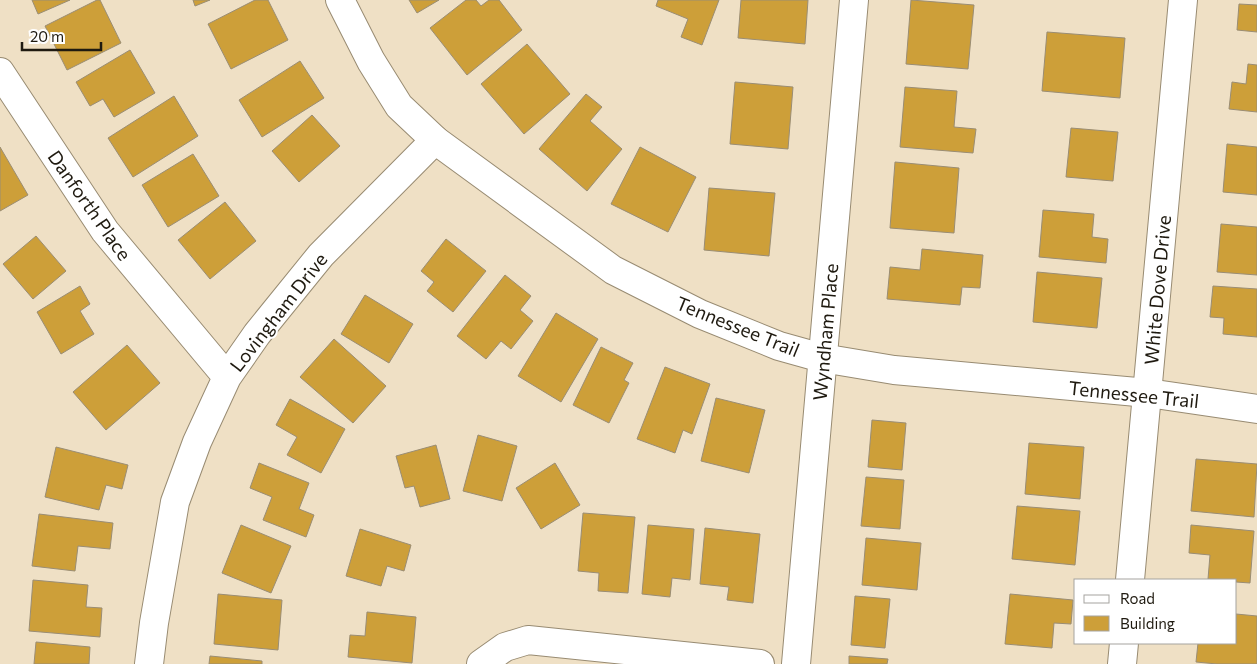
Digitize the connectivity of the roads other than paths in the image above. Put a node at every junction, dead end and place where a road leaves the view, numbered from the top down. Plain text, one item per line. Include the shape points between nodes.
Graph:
1 (340, 0) edge
2 (854, 0) edge
3 (1183, 0) edge
4 (0, 72) edge
5 (435, 140) junction
6 (822, 358) junction
7 (227, 377) junction
8 (1148, 393) junction
9 (1257, 409) edge
10 (1130, 579) edge
11 (1124, 644) edge
12 (148, 664) edge
13 (480, 664) edge
14 (760, 664) edge
15 (796, 664) edge
16 (1122, 664) edge

1 - 5 street, Tennessee Trail via 371,61 399,106
2 - 6 street, Wyndham Place
3 - 8 street, White Dove Drive
4 - 7 street, Danforth Place via 105,231
5 - 6 street, Tennessee Trail via 613,270 700,314 779,346
5 - 7 street, Lovingham Drive via 321,255
6 - 8 street, Tennessee Trail via 894,370
6 - 15 street, Wyndham Place
7 - 12 street, Lovingham Drive via 197,442 175,502
8 - 9 street, Tennessee Trail
8 - 10 street, White Dove Drive
11 - 16 street
13 - 14 street via 505,647 528,640

